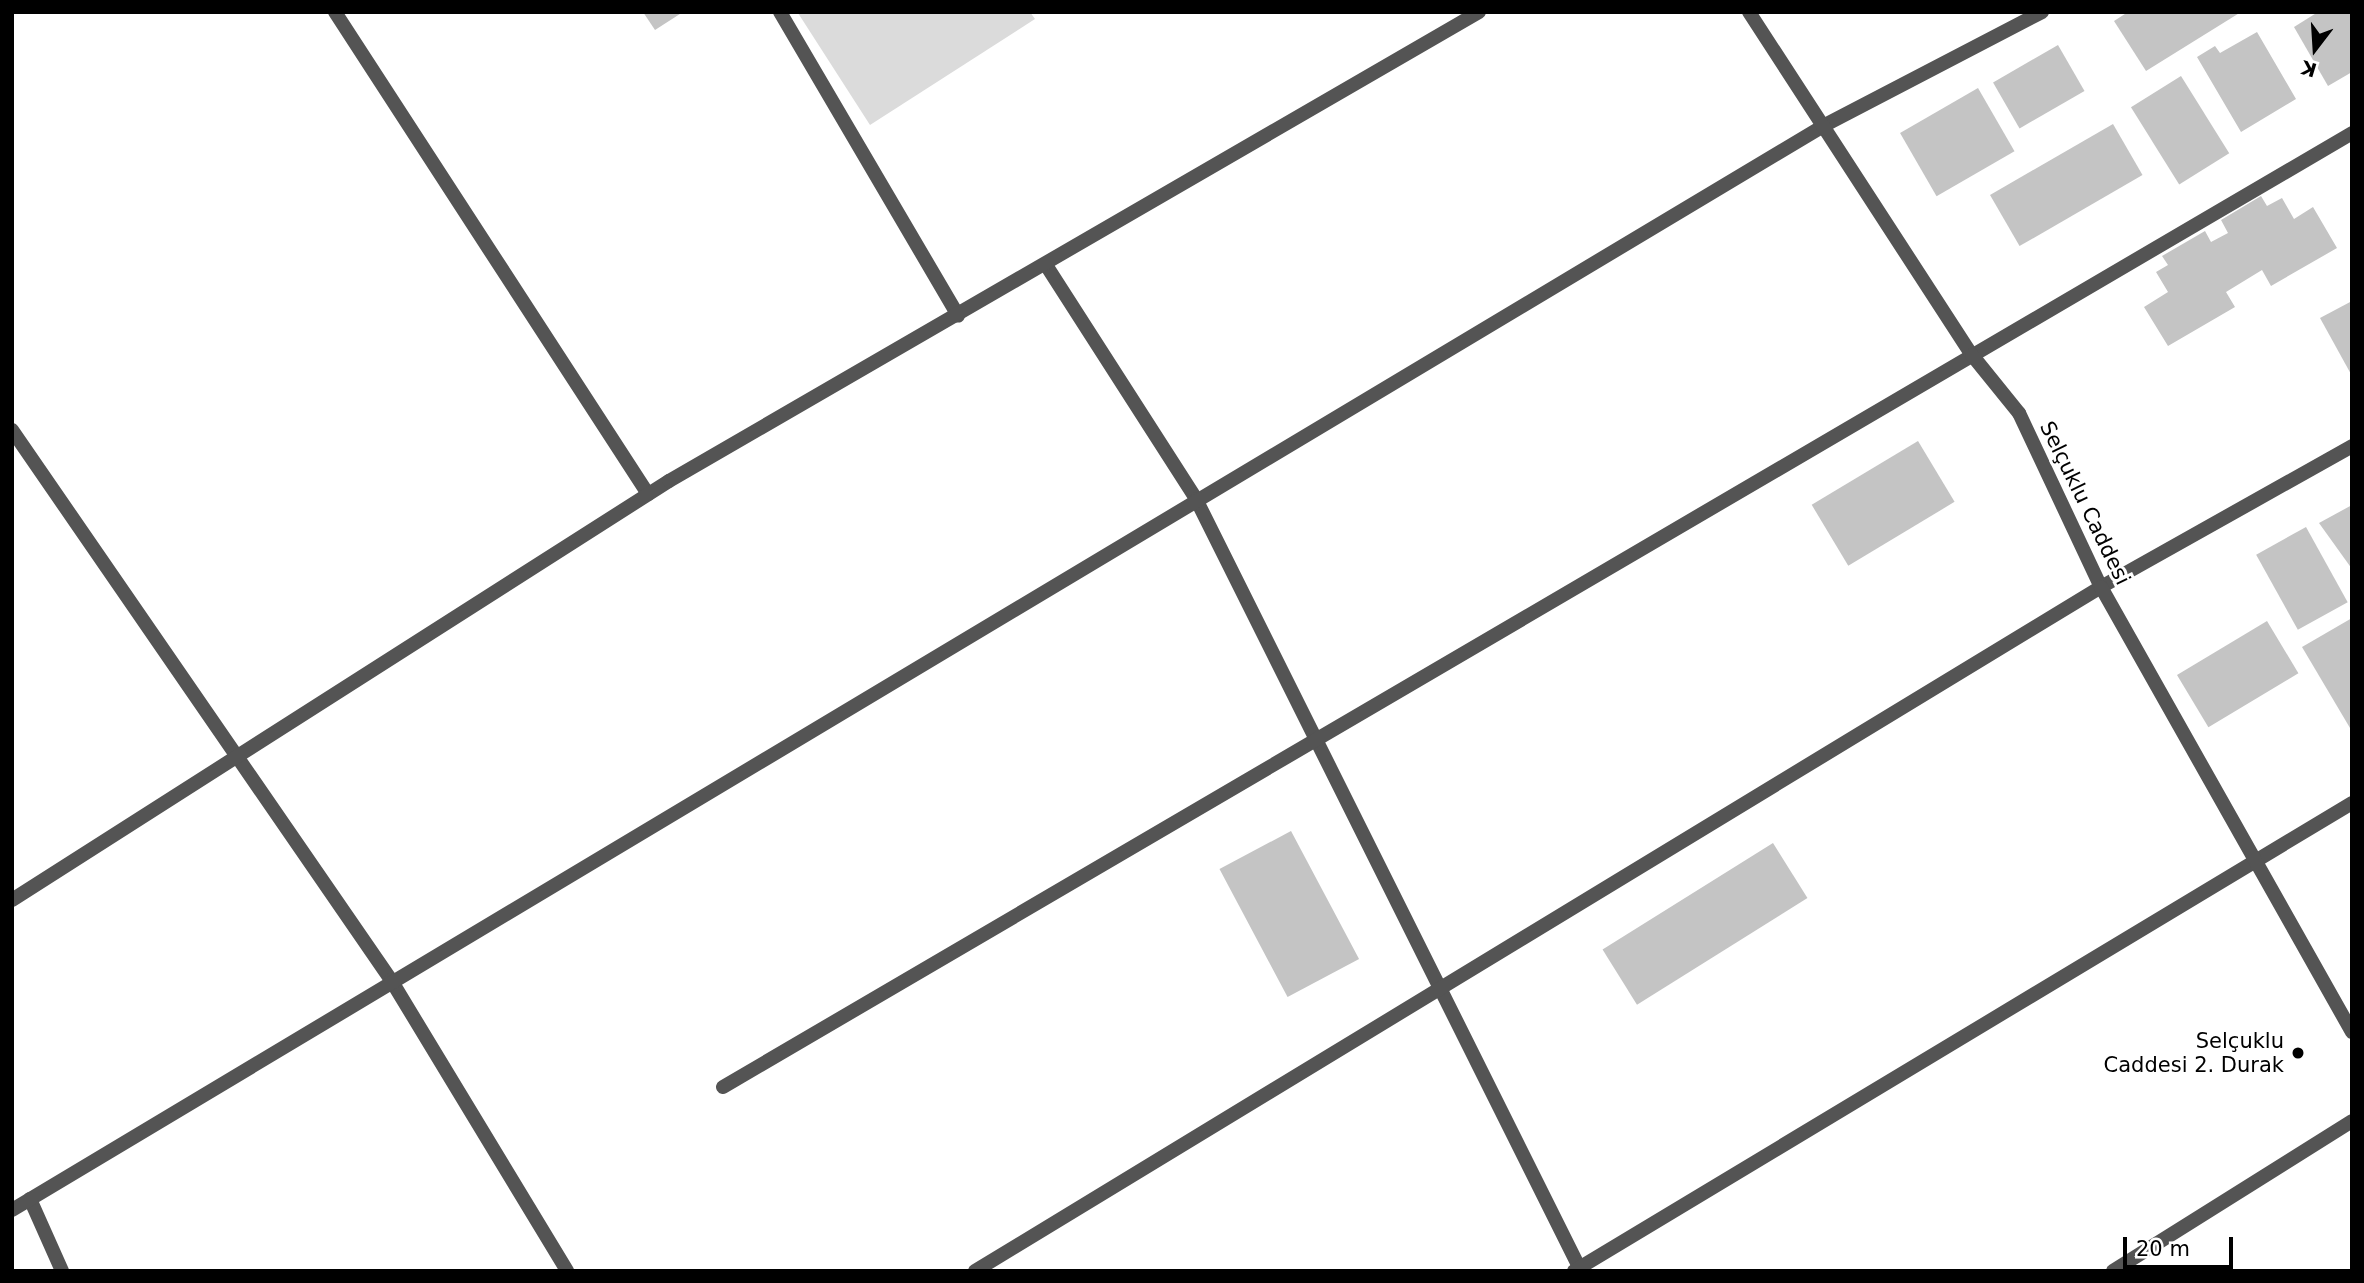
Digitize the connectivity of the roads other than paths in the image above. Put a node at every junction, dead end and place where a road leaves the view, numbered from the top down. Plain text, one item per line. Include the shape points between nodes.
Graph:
1 (334, 12) edge
2 (780, 12) edge
3 (1479, 12) edge
4 (1749, 12) edge
5 (2042, 12) edge
6 (1823, 125) junction
7 (2352, 133) edge
8 (1046, 265) junction
9 (958, 316) junction
10 (1972, 355) junction
11 (12, 430) edge
12 (2352, 446) edge
13 (648, 494) junction
14 (1196, 499) junction
15 (2101, 587) junction
16 (1316, 743) junction
17 (234, 756) junction
18 (2352, 803) edge
19 (2256, 862) junction
20 (12, 900) edge
21 (391, 980) junction
22 (1439, 992) junction
23 (2352, 1032) edge
24 (723, 1087) dead end
25 (2352, 1121) edge
26 (30, 1199) junction
27 (12, 1210) edge
28 (1578, 1270) edge
29 (62, 1271) edge
30 (567, 1271) edge
31 (975, 1271) edge
32 (2113, 1271) edge

1 - 13 street
2 - 9 street
3 - 8 street
4 - 6 street, Selçuklu Caddesi
5 - 6 street
6 - 10 street, Selçuklu Caddesi
6 - 14 street
7 - 10 street
8 - 9 street
8 - 14 street
9 - 13 street
10 - 15 street, Selçuklu Caddesi via 2018,413
10 - 16 street
11 - 17 street
12 - 15 street
13 - 17 street
14 - 16 street
14 - 21 street
15 - 19 street, Selçuklu Caddesi
15 - 22 street
16 - 22 street
16 - 24 street
17 - 20 street
17 - 21 street
18 - 19 street
19 - 23 street, Selçuklu Caddesi
19 - 28 street
21 - 26 street
21 - 30 street
22 - 28 street
22 - 31 street
25 - 32 street
26 - 27 street
26 - 29 street

